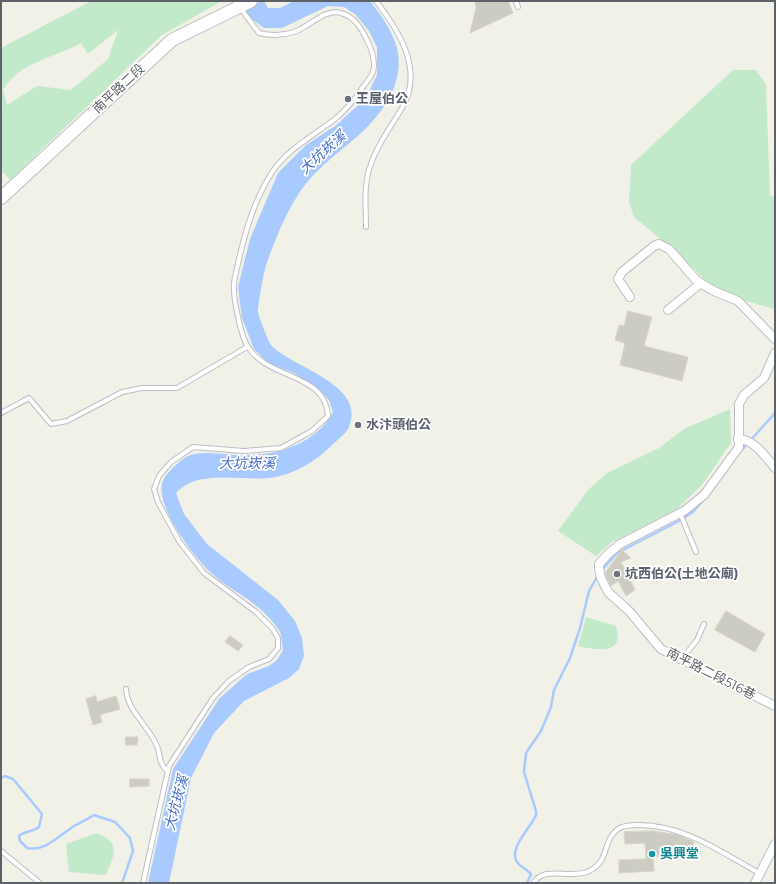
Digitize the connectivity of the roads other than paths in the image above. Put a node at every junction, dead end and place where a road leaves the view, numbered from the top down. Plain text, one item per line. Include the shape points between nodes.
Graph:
1 (376, 1) edge
2 (516, 1) edge
3 (241, 4) edge
4 (518, 7) dead end
5 (1, 198) edge
6 (366, 227) dead end
7 (701, 283) junction
8 (630, 297) dead end
9 (668, 310) dead end
10 (775, 340) edge
11 (247, 347) junction
12 (775, 353) edge
13 (1, 413) edge
14 (741, 439) junction
15 (775, 468) edge
16 (680, 513) junction
17 (696, 552) dead end
18 (704, 624) dead end
19 (681, 659) junction
20 (126, 688) dead end
21 (775, 706) edge
22 (168, 772) junction
23 (775, 844) edge
24 (1, 851) edge
25 (759, 873) junction
26 (40, 883) edge
27 (143, 883) edge
28 (533, 883) edge
29 (755, 883) edge

1 - 6 lane via 395,25 408,58 412,85 403,107 382,138 370,164 366,180
2 - 4 lane
3 - 5 street, 南平路二段 via 172,40
3 - 11 lane via 259,33 275,36 296,31 322,16 340,12 354,19 373,52 373,72 355,99 335,119 289,154 271,173 252,212 233,287 238,318
7 - 8 street via 669,249 660,244 622,272 618,279
7 - 9 street
7 - 10 street via 738,301
11 - 13 lane via 177,388 142,388 122,392 67,421 51,424 29,398
11 - 22 lane via 266,366 308,384 319,393 328,405 328,416 312,431 281,448 244,451 193,447 171,462 159,476 154,489 156,496 179,541 204,573 256,612 278,638 278,648 269,659 249,667 229,681 213,698 169,766
12 - 14 street, 南平路二段516巷 via 764,378 744,395 739,404
14 - 15 street via 755,446
14 - 16 street, 南平路二段516巷 via 739,447 704,495
16 - 17 lane
16 - 19 street, 南平路二段516巷 via 620,544 599,564 599,568 608,592 629,611 661,649
18 - 19 lane via 697,640
19 - 21 street, 南平路二段516巷
20 - 22 lane via 126,698 153,739 158,748 158,757
22 - 27 lane
23 - 25 street
24 - 26 lane
25 - 28 lane via 693,836 666,827 631,825 618,829 609,839 600,864 573,876 543,874
25 - 29 street

